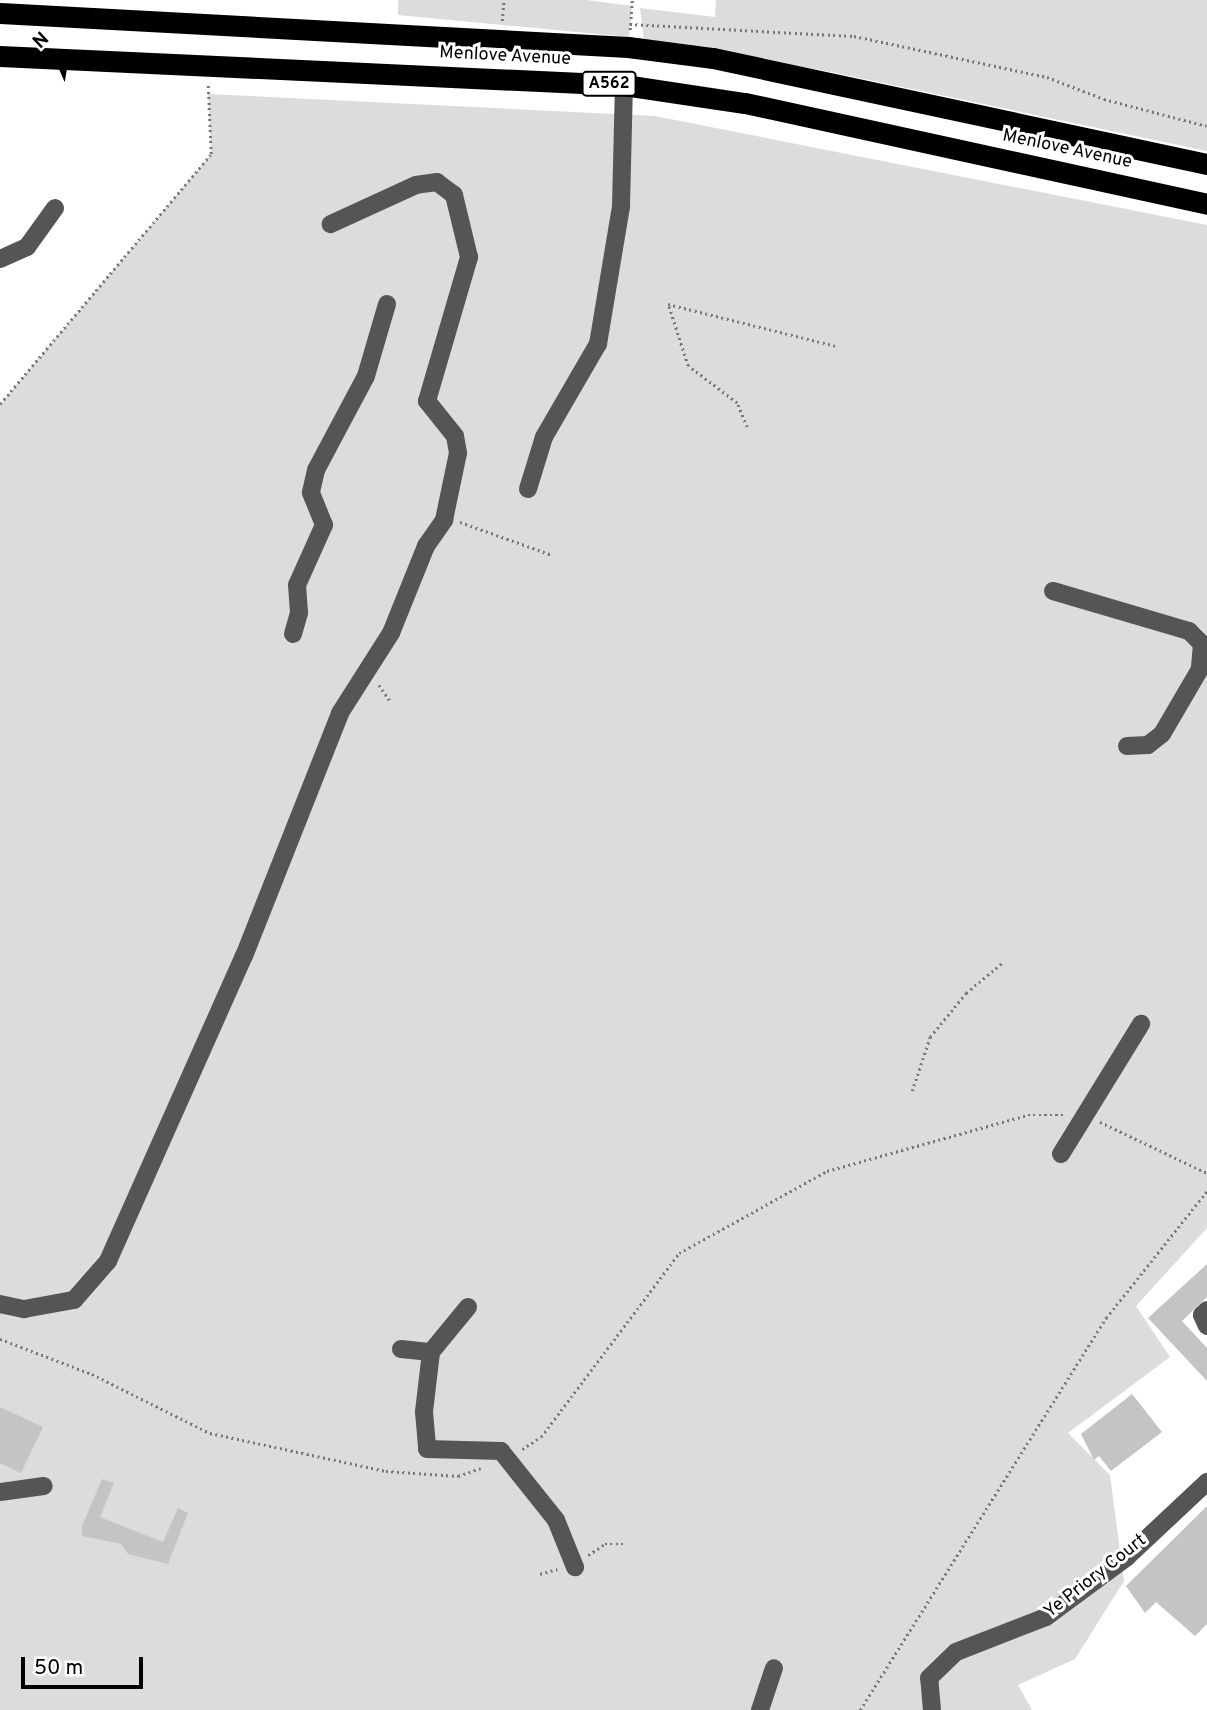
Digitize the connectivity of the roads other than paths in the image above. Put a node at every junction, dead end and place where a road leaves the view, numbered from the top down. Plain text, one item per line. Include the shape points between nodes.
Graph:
1 (0, 13) edge
2 (628, 47) junction
3 (0, 55) edge
4 (624, 85) junction
5 (1207, 164) edge
6 (1207, 204) edge
7 (55, 208) dead end
8 (331, 224) dead end
9 (0, 259) edge
10 (387, 304) dead end
11 (528, 489) dead end
12 (1053, 591) dead end
13 (293, 634) dead end
14 (1127, 746) dead end
15 (1141, 1024) dead end
16 (1061, 1154) dead end
17 (0, 1304) edge
18 (468, 1307) dead end
19 (1207, 1310) edge
20 (1207, 1326) edge
21 (401, 1349) dead end
22 (431, 1352) junction
23 (1207, 1482) edge
24 (44, 1486) dead end
25 (0, 1492) edge
26 (575, 1567) dead end
27 (774, 1668) dead end
28 (760, 1710) edge
29 (932, 1710) edge

1 - 2 highway, Menlove Avenue / A562
2 - 4 highway
2 - 5 highway, Menlove Avenue / A562 via 713,58
3 - 4 highway, Menlove Avenue / A562
4 - 6 highway, Menlove Avenue / A562 via 745,103
4 - 11 street via 621,206 598,344 544,437
7 - 9 street via 27,247
8 - 17 street via 416,185 437,182 454,195 468,257 427,401 455,436 458,453 445,515 333,730 249,943 108,1261 74,1300 32,1309
10 - 13 street via 366,376 316,470 311,492 324,525 297,585 299,613
12 - 14 street via 1189,631 1202,644 1200,669 1163,734 1148,745
15 - 16 street
18 - 22 street
19 - 20 street via 1202,1315
21 - 22 street
22 - 26 street via 424,1412 427,1449 488,1446 507,1458 556,1520
23 - 29 street, Ye Priory Court via 1127,1557 1046,1618 956,1651 929,1678
24 - 25 street
27 - 28 street

